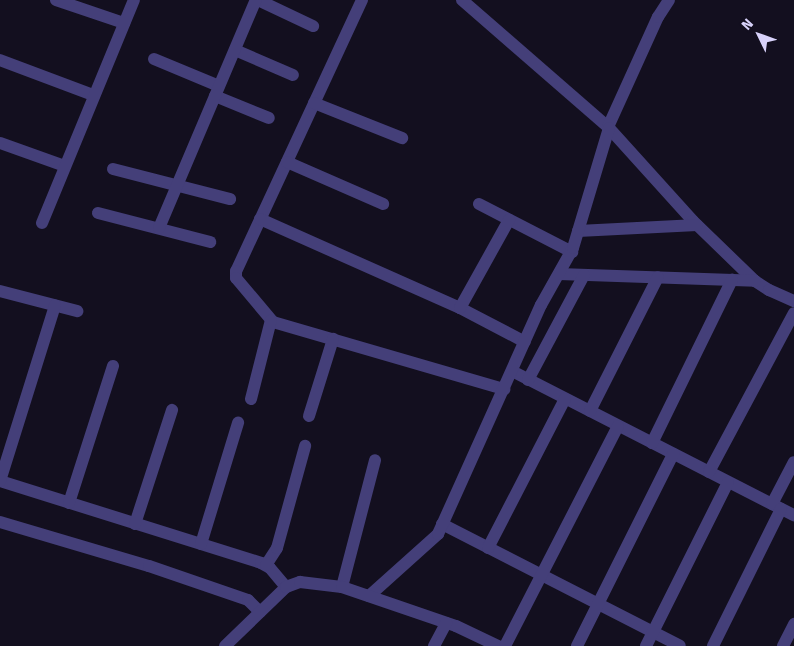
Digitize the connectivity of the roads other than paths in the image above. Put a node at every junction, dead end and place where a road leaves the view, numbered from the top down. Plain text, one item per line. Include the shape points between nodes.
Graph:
1 (56, 0) edge
2 (134, 0) edge
3 (257, 0) edge
4 (362, 0) edge
5 (462, 0) edge
6 (669, 0) edge
7 (124, 23) junction
8 (313, 26) dead end
9 (235, 50) junction
10 (154, 59) dead end
11 (0, 60) edge
12 (293, 76) dead end
13 (217, 91) junction
14 (94, 95) junction
15 (314, 103) junction
16 (269, 118) dead end
17 (609, 128) junction
18 (402, 138) dead end
19 (0, 142) edge
20 (287, 162) junction
21 (65, 166) junction
22 (113, 169) dead end
23 (177, 185) junction
24 (230, 200) dead end
25 (383, 204) dead end
26 (480, 204) dead end
27 (98, 213) dead end
28 (260, 219) junction
29 (509, 220) junction
30 (42, 223) dead end
31 (697, 225) junction
32 (158, 228) junction
33 (578, 231) junction
34 (210, 242) dead end
35 (572, 252) junction
36 (559, 274) junction
37 (584, 274) junction
38 (658, 277) junction
39 (732, 280) junction
40 (755, 281) junction
41 (0, 292) edge
42 (794, 301) edge
43 (55, 305) junction
44 (460, 308) junction
45 (77, 311) dead end
46 (794, 313) edge
47 (271, 320) junction
48 (333, 339) junction
49 (525, 342) junction
50 (113, 366) dead end
51 (512, 372) junction
52 (528, 380) junction
53 (504, 389) junction
54 (252, 399) dead end
55 (565, 399) junction
56 (172, 410) dead end
57 (590, 411) junction
58 (309, 416) dead end
59 (238, 423) dead end
60 (618, 426) junction
61 (652, 443) junction
62 (305, 446) dead end
63 (673, 454) junction
64 (374, 460) dead end
65 (794, 462) edge
66 (709, 472) junction
67 (0, 481) edge
68 (728, 482) junction
69 (69, 503) junction
70 (777, 506) junction
71 (794, 515) edge
72 (0, 522) edge
73 (136, 524) junction
74 (442, 524) junction
75 (202, 544) junction
76 (488, 548) junction
77 (266, 565) junction
78 (541, 575) junction
79 (286, 587) junction
80 (342, 587) junction
81 (369, 596) junction
82 (598, 603) junction
83 (260, 612) junction
84 (446, 623) junction
85 (794, 624) edge
86 (653, 632) junction
87 (225, 646) edge
88 (434, 646) edge
89 (498, 646) edge
90 (505, 646) edge
91 (577, 646) edge
92 (646, 646) edge
93 (680, 646) edge
94 (713, 646) edge
95 (783, 646) edge

1 - 7 street
2 - 7 street
3 - 8 street
3 - 9 street
4 - 15 street
5 - 17 street
6 - 17 street via 658,17
7 - 14 street
9 - 12 street
9 - 13 street
10 - 13 street
11 - 14 street
13 - 16 street
13 - 23 street
14 - 21 street
15 - 18 street
15 - 20 street
17 - 31 street
17 - 33 street
19 - 21 street
20 - 25 street
20 - 28 street
21 - 30 street
22 - 23 street
23 - 24 street
23 - 32 street
26 - 29 street
27 - 32 street
28 - 44 street
28 - 47 street via 235,275
29 - 35 street
29 - 44 street
31 - 33 street
31 - 40 street
32 - 34 street
33 - 35 street
35 - 36 street
36 - 37 street
36 - 49 street
37 - 38 street
37 - 52 street
38 - 39 street
38 - 57 street
39 - 40 street
39 - 61 street
40 - 42 street
41 - 43 street
43 - 45 street
43 - 67 street
44 - 49 street
46 - 66 street
47 - 48 street
47 - 54 street
48 - 53 street
48 - 58 street
49 - 51 street
50 - 69 street
51 - 52 street
51 - 53 street
52 - 55 street
53 - 74 street
55 - 57 street
55 - 76 street
56 - 73 street
57 - 60 street
59 - 75 street
60 - 61 street
60 - 78 street
61 - 63 street
62 - 77 street via 277,548
63 - 66 street
63 - 82 street
64 - 80 street
65 - 70 street
66 - 68 street
67 - 69 street
68 - 70 street
68 - 86 street
69 - 73 street
70 - 71 street
70 - 94 street
72 - 83 street via 248,600
73 - 75 street
74 - 76 street
74 - 81 street via 433,540
75 - 77 street
76 - 78 street
77 - 79 street
78 - 82 street
78 - 90 street
79 - 80 street via 300,582
79 - 83 street
80 - 81 street
81 - 84 street
82 - 86 street
82 - 91 street
83 - 87 street
84 - 88 street
84 - 89 street
85 - 95 street
86 - 92 street
86 - 93 street

